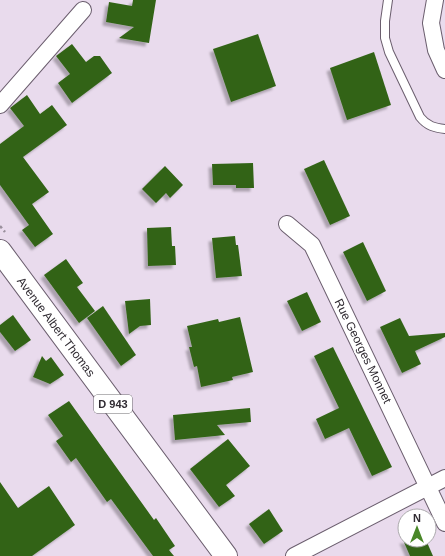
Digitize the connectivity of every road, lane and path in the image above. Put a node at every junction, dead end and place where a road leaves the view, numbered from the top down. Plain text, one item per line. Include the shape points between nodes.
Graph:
1 (388, 0) edge
2 (434, 0) edge
3 (83, 10) dead end
4 (445, 70) edge
5 (0, 105) edge
6 (445, 129) edge
7 (287, 224) dead end
8 (0, 251) edge
9 (445, 478) edge
10 (428, 487) junction
11 (445, 523) edge
12 (226, 556) edge
13 (294, 556) edge

1 - 6 lane via 385,38 389,52 425,124
2 - 4 street via 431,23 436,50
3 - 5 street
7 - 10 street, Rue Georges Monnet via 312,245
8 - 12 main road, Avenue Albert Thomas / D 943
9 - 10 street
10 - 11 street, Rue Georges Monnet
10 - 13 street

